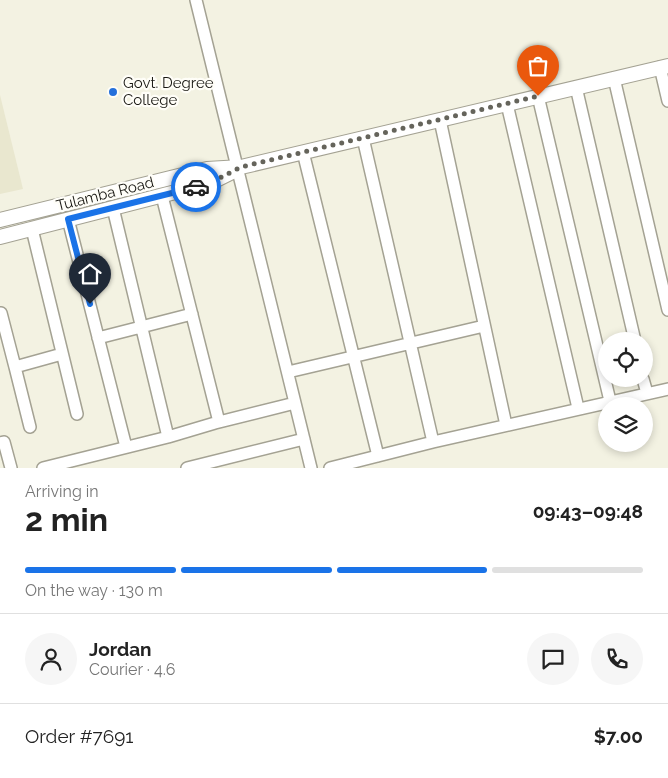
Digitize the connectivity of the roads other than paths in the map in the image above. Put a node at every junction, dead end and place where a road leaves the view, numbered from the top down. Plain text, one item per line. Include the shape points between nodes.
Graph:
1 (196, 0) edge
2 (664, 66) edge
3 (614, 78) junction
4 (576, 88) junction
5 (538, 96) junction
6 (668, 101) edge
7 (507, 104) junction
8 (440, 120) junction
9 (363, 138) junction
10 (303, 152) junction
11 (238, 168) junction
12 (162, 196) junction
13 (113, 208) junction
14 (68, 219) junction
15 (0, 220) edge
16 (32, 229) junction
17 (0, 237) edge
18 (668, 310) edge
19 (1, 313) edge
20 (192, 314) junction
21 (484, 326) junction
22 (142, 327) junction
23 (633, 332) edge
24 (98, 338) junction
25 (410, 343) junction
26 (62, 354) junction
27 (353, 356) junction
28 (15, 367) junction
29 (288, 372) junction
30 (645, 387) edge
31 (668, 389) edge
32 (646, 393) junction
33 (609, 397) edge
34 (628, 397) edge
35 (295, 402) junction
36 (598, 404) edge
37 (578, 408) junction
38 (77, 414) dead end
39 (218, 422) junction
40 (506, 425) junction
41 (30, 427) dead end
42 (168, 437) junction
43 (304, 439) junction
44 (433, 442) junction
45 (0, 443) edge
46 (126, 447) junction
47 (378, 456) junction
48 (11, 468) edge
49 (43, 468) edge
50 (187, 468) edge
51 (311, 468) edge
52 (330, 468) edge

1 - 11 street
2 - 3 main road, Tulamba Road
2 - 6 street
3 - 4 main road, Tulamba Road
3 - 18 street
4 - 5 main road, Tulamba Road
4 - 23 street
5 - 7 main road, Tulamba Road
5 - 33 street
7 - 8 main road, Tulamba Road
7 - 37 street
8 - 9 main road, Tulamba Road
8 - 21 street
9 - 10 main road, Tulamba Road
9 - 25 street
10 - 11 main road, Tulamba Road
10 - 27 street
11 - 12 main road, Tulamba Road via 210,183
11 - 15 main road, Tulamba Road via 206,169
11 - 29 street
12 - 13 main road, Tulamba Road
12 - 20 street
13 - 14 main road, Tulamba Road
13 - 22 street
14 - 16 main road, Tulamba Road
14 - 24 street
16 - 17 main road, Tulamba Road
16 - 26 street
19 - 28 street
20 - 22 street
20 - 39 street
21 - 25 street
21 - 40 street
22 - 24 street
22 - 42 street
24 - 46 street
25 - 27 street
25 - 44 street
26 - 28 street
26 - 38 street
27 - 29 street
27 - 47 street
28 - 41 street
29 - 35 street
30 - 32 street
31 - 32 street
32 - 34 street
35 - 39 street
35 - 43 street
36 - 37 street
37 - 40 street
39 - 42 street
40 - 44 street
42 - 46 street
43 - 50 street
43 - 51 street
44 - 47 street
45 - 48 street via 4,442
46 - 49 street
47 - 52 street

